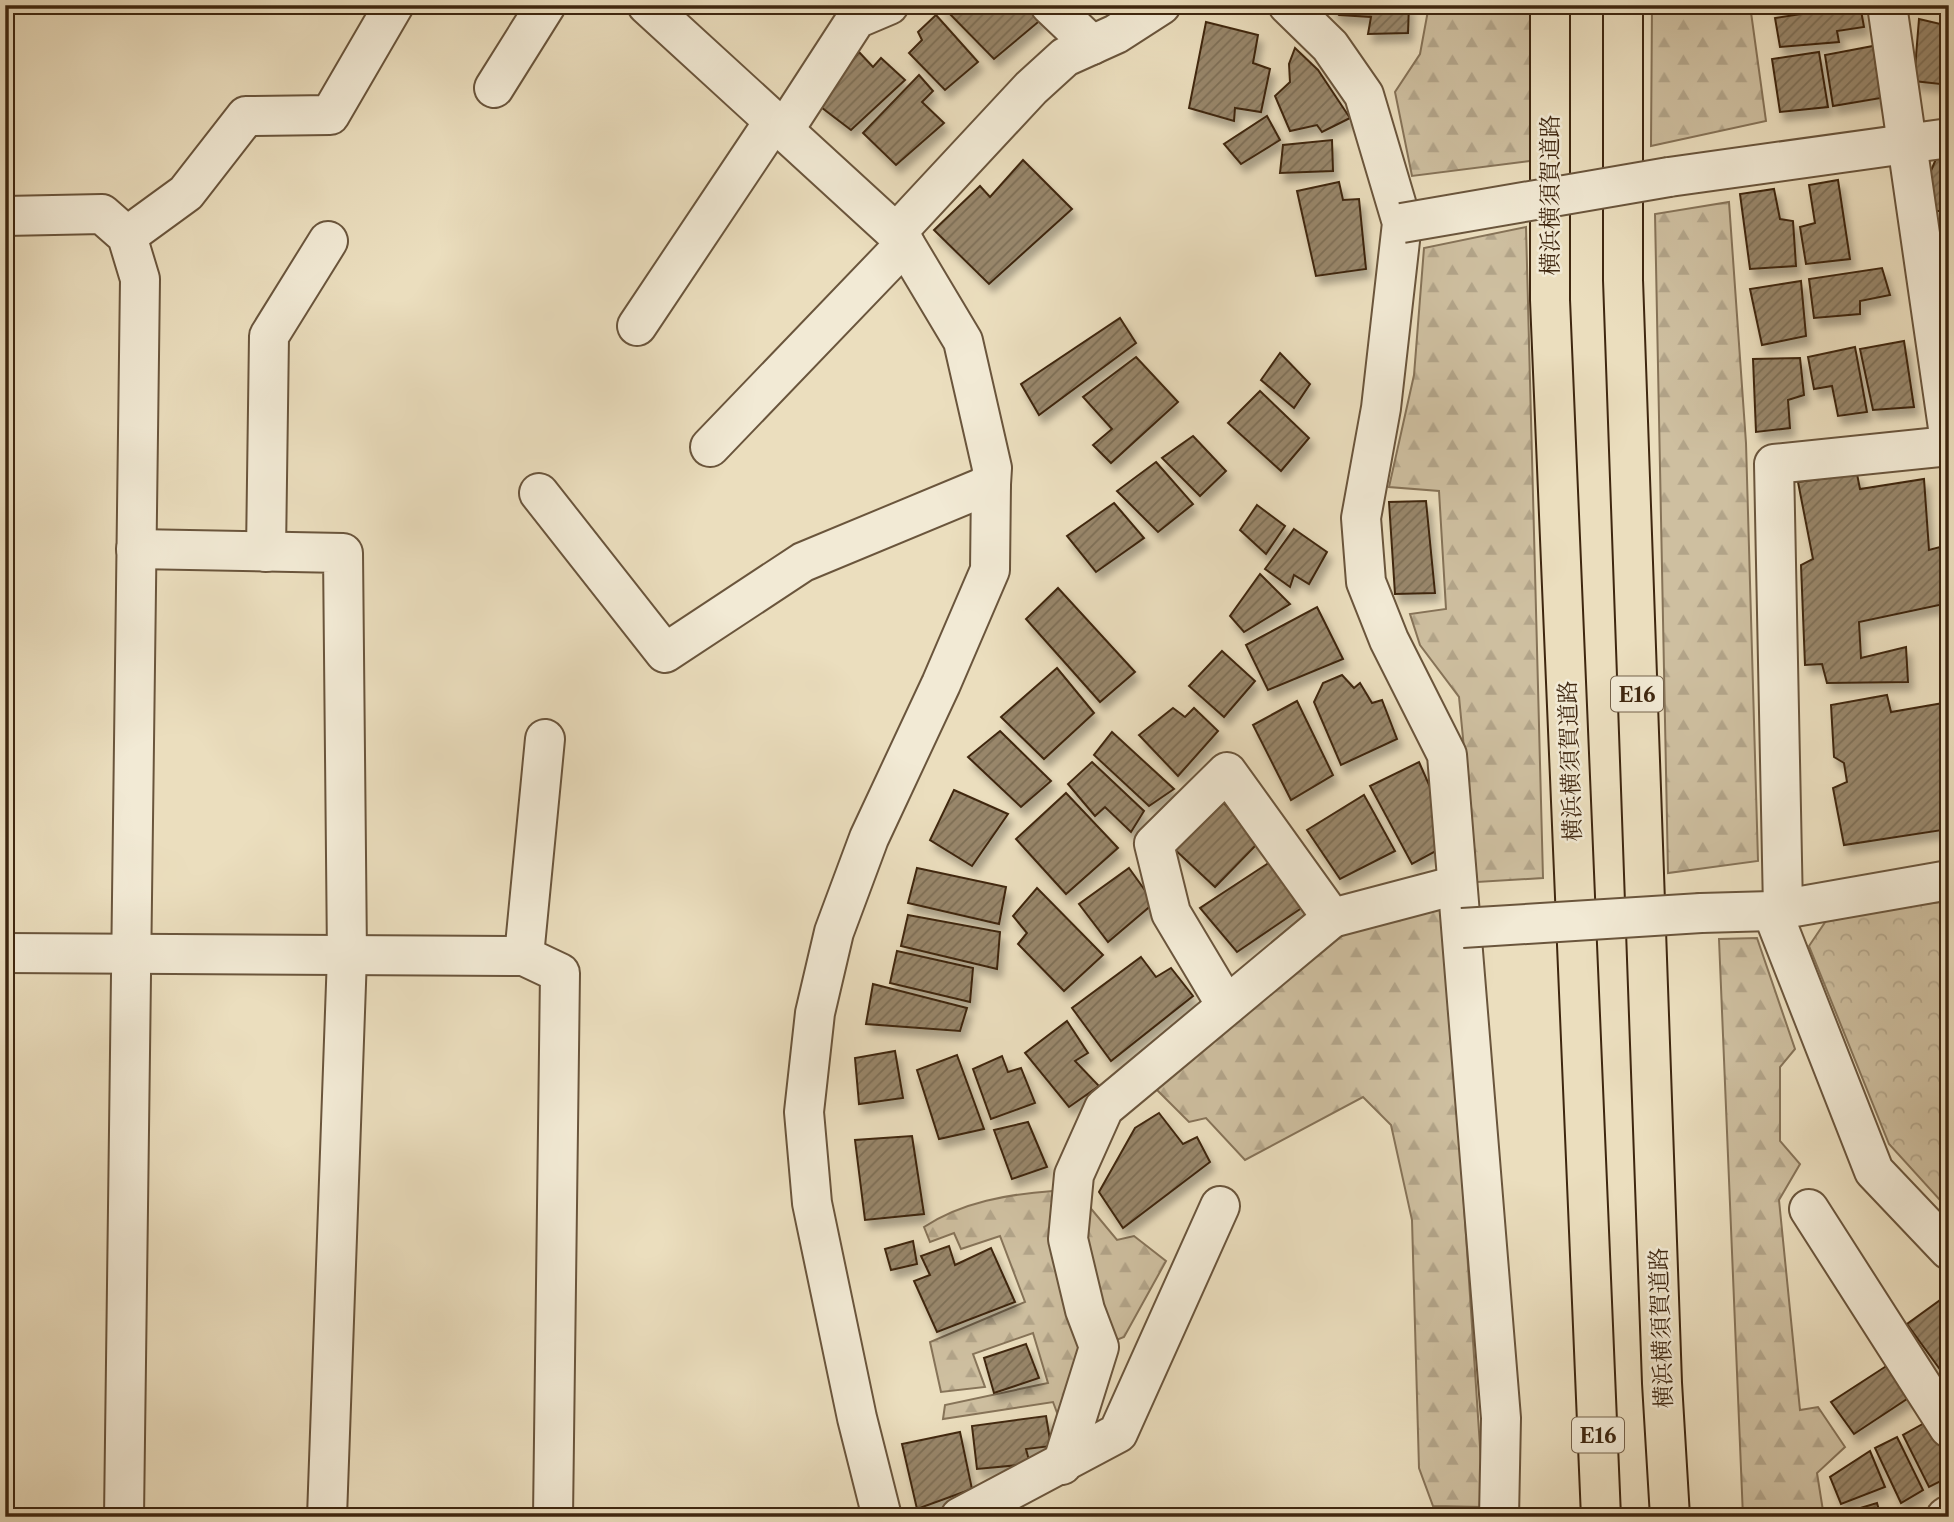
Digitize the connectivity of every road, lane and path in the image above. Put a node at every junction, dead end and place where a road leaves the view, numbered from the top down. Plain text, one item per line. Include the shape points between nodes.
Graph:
1 (394, 5) edge
2 (546, 5) edge
3 (648, 5) edge
4 (889, 5) edge
5 (1050, 5) edge
6 (1161, 5) edge
7 (1287, 5) edge
8 (1550, 5) edge
9 (1623, 5) edge
10 (1887, 5) edge
11 (1092, 45) junction
12 (494, 88) dead end
13 (779, 125) junction
14 (1949, 138) edge
15 (1907, 144) junction
16 (5, 216) edge
17 (1402, 223) junction
18 (127, 236) junction
19 (900, 238) junction
20 (328, 241) dead end
21 (637, 326) dead end
22 (1949, 436) edge
23 (1949, 446) edge
24 (710, 447) dead end
25 (992, 484) junction
26 (539, 493) dead end
27 (136, 550) junction
28 (266, 552) junction
29 (545, 739) dead end
30 (1949, 880) edge
31 (1457, 885) junction
32 (1777, 910) junction
33 (1332, 918) junction
34 (1462, 928) junction
35 (5, 953) edge
36 (131, 954) junction
37 (347, 956) junction
38 (524, 956) junction
39 (1226, 1005) junction
40 (1220, 1206) dead end
41 (1810, 1209) dead end
42 (1949, 1250) edge
43 (1949, 1428) edge
44 (1062, 1465) junction
45 (124, 1517) edge
46 (327, 1517) edge
47 (553, 1517) edge
48 (881, 1517) edge
49 (960, 1517) edge
50 (1499, 1517) edge
51 (1601, 1517) edge
52 (1670, 1517) edge

1 - 18 street via 330,115 246,116 186,193
2 - 12 street
3 - 13 street
4 - 13 street via 856,19
5 - 11 street
6 - 11 street
7 - 17 street via 1330,47 1364,95
8 - 51 highway, 横浜横須賀道路 / E16 via 1550,300
9 - 52 highway, 横浜横須賀道路 / E16 via 1623,294
10 - 15 street
11 - 19 street via 1065,57 1031,88
13 - 19 street
13 - 21 street
14 - 15 street
15 - 17 street, bridge via 1669,177
15 - 22 street
16 - 18 street via 102,214
17 - 31 street via 1381,408 1361,518 1366,582 1389,640 1447,754
18 - 27 street via 140,279
19 - 24 street
19 - 25 street via 963,341
20 - 28 street via 269,335
23 - 32 street via 1774,464
25 - 26 street via 803,562 666,653
25 - 48 street via 990,570 869,838 834,932 815,1013 804,1112 812,1203
27 - 28 street
27 - 36 street
28 - 37 street via 343,553
29 - 38 street
30 - 32 street
31 - 33 street
31 - 34 street
32 - 34 street, bridge
32 - 42 street via 1874,1171
33 - 39 street
33 - 39 street via 1227,772 1154,844 1171,913
34 - 50 street via 1501,1418
35 - 36 street
36 - 37 street
36 - 45 street
37 - 38 street
37 - 46 street
38 - 47 street via 560,973
39 - 44 street via 1104,1108 1074,1175 1068,1239 1099,1347
40 - 44 street via 1118,1433
41 - 43 street
44 - 49 street

